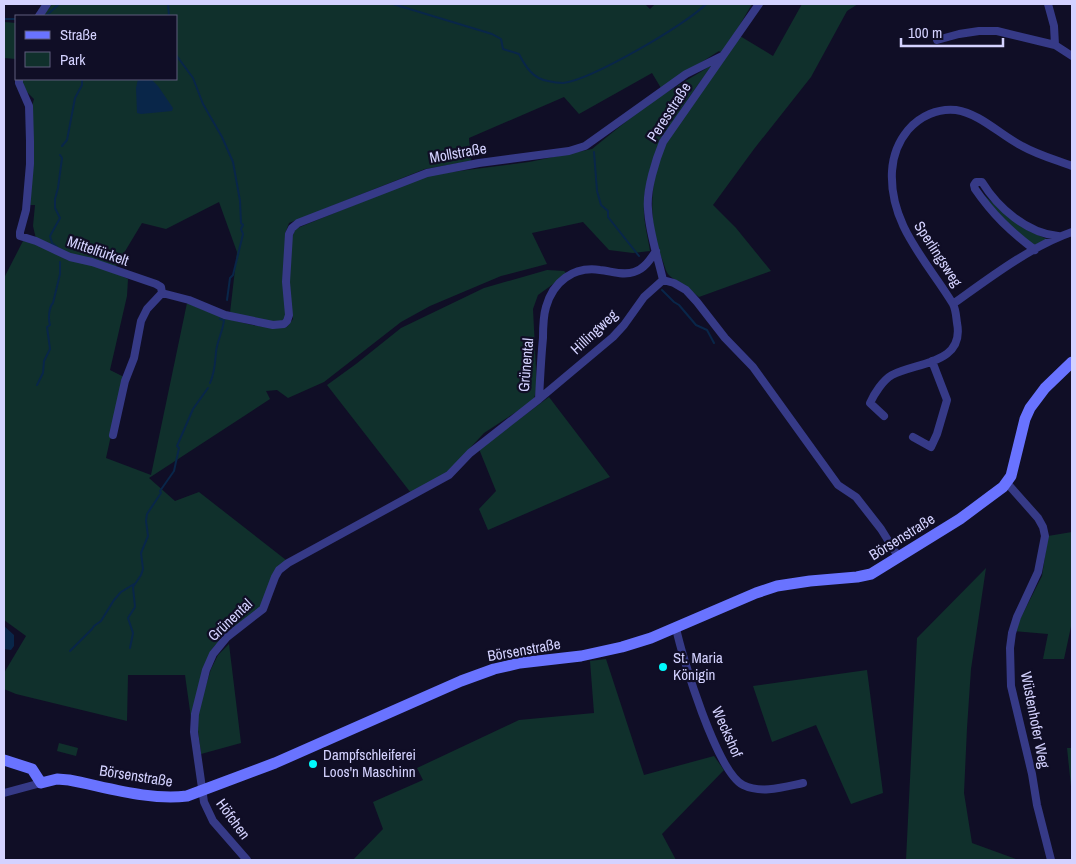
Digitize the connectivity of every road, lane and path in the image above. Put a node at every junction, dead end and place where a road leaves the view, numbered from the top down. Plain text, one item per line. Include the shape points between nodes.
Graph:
1 (759, 4) edge
2 (1048, 4) edge
3 (937, 40) dead end
4 (1055, 45) junction
5 (722, 56) junction
6 (1072, 56) edge
7 (18, 80) edge
8 (1072, 166) edge
9 (1072, 232) edge
10 (1058, 236) junction
11 (1035, 250) junction
12 (656, 251) junction
13 (663, 280) junction
14 (162, 293) junction
15 (953, 304) junction
16 (273, 325) joint
17 (932, 361) junction
18 (1072, 362) edge
19 (539, 399) junction
20 (884, 416) dead end
21 (113, 435) dead end
22 (913, 438) dead end
23 (1007, 483) junction
24 (899, 558) junction
25 (676, 628) junction
26 (4, 760) edge
27 (41, 783) junction
28 (803, 783) dead end
29 (202, 792) junction
30 (4, 793) edge
31 (247, 860) edge
32 (1051, 860) edge

1 - 5 street, Peresstraße
2 - 4 street
3 - 4 street via 979,31 997,31
4 - 6 street
5 - 12 street, Peresstraße via 657,155 648,208
5 - 16 street, Mollstraße via 672,84 585,146 427,173 298,223 291,229 288,242 286,282 289,318 284,324
7 - 14 street, Mittelfürkelt via 28,101 30,126 30,164 25,217 20,232 22,238 36,240 70,257 156,284
8 - 15 street, Sperlingsweg via 1021,146 976,116 956,110 931,114 918,120 906,133 893,157 895,202 914,248
9 - 10 street, Sperlingsweg
10 - 11 street, Sperlingsweg
10 - 11 street via 1036,231 991,196 982,182 976,182 975,189 996,216 1015,236
11 - 15 street, Sperlingsweg
12 - 13 street
12 - 19 street, Grünental via 646,265 634,272 582,270 573,272 556,286 544,312
13 - 19 street, Hillingweg via 644,297 613,337
13 - 24 street via 686,290 753,367 838,485 856,497
14 - 16 street, Mittelfürkelt via 184,298 225,315
14 - 21 street via 141,321
15 - 17 street via 958,339 947,354
17 - 20 street via 887,379 870,403
17 - 22 street via 946,403 931,447
18 - 23 street via 1030,408
19 - 29 street, Grünental via 470,453 449,475 295,558 279,570 263,609 223,641 206,670 194,723
23 - 24 street, Börsenstraße via 960,519
23 - 32 street, Wüstenhofer Weg via 1038,518 1045,536 1037,576 1017,617 1010,648 1011,686
24 - 25 street, Börsenstraße via 862,576 767,588
25 - 28 street, Weckshof via 687,672 718,752 736,780 751,788 771,790
25 - 29 street, Börsenstraße via 606,651 520,663 483,672
26 - 27 street via 32,769
27 - 29 street, Börsenstraße via 69,780 166,798
27 - 30 street, Börsenstraße
29 - 31 street, Höfchen via 210,817

